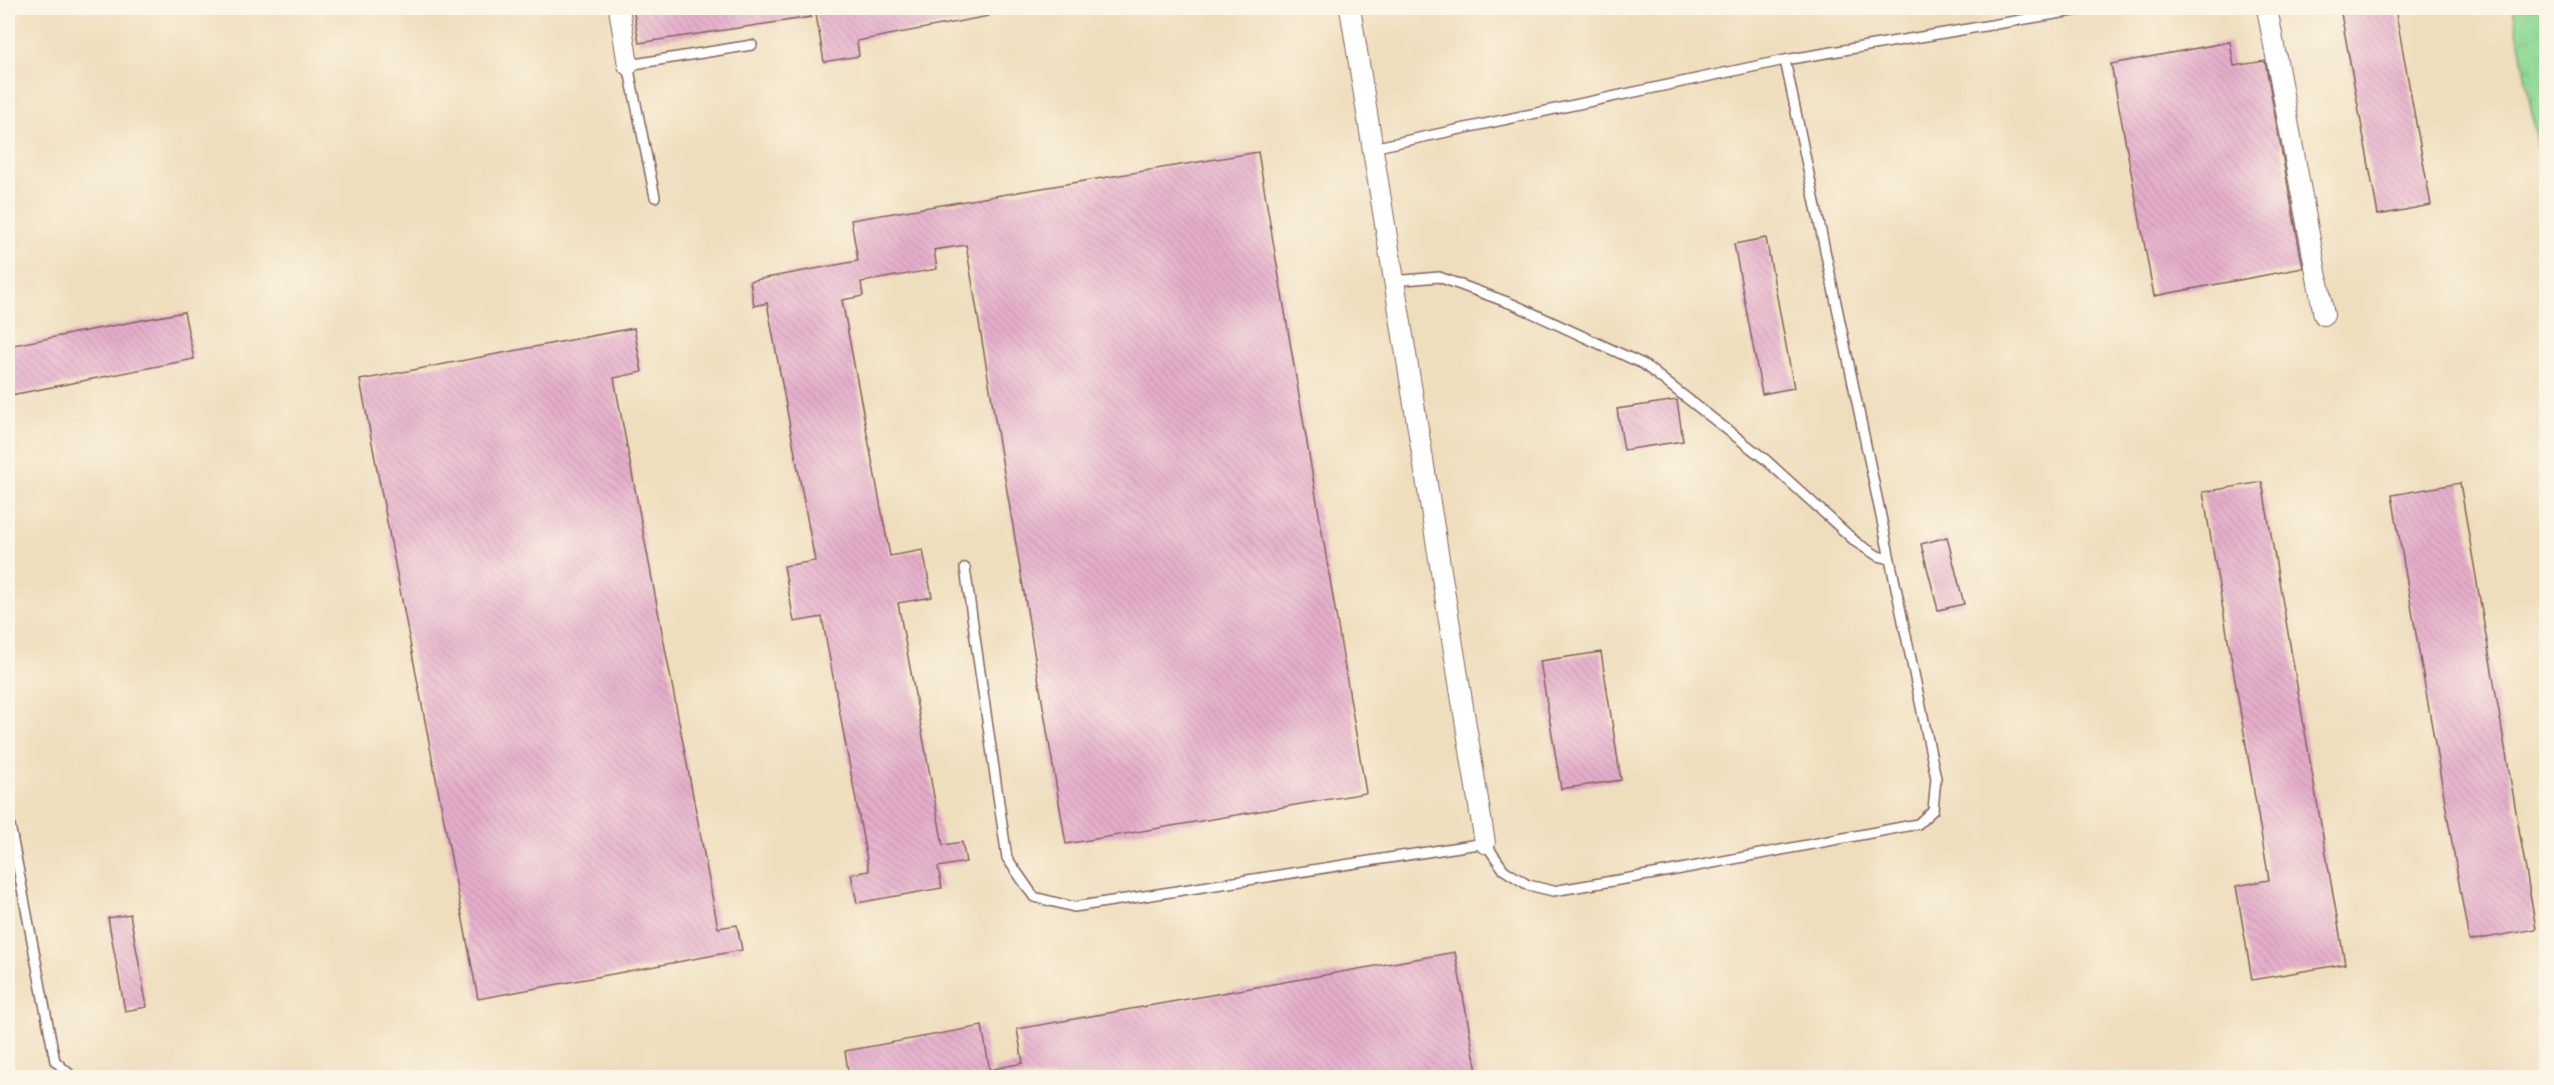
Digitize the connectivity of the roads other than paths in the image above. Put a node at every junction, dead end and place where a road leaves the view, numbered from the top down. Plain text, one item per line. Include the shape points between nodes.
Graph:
1 (619, 8) edge
2 (1350, 8) edge
3 (2091, 8) edge
4 (2267, 8) edge
5 (752, 45) dead end
6 (1785, 60) junction
7 (628, 65) junction
8 (1372, 148) junction
9 (655, 197) dead end
10 (1393, 281) junction
11 (2324, 315) dead end
12 (1890, 559) junction
13 (965, 568) dead end
14 (8, 816) edge
15 (1485, 843) junction
16 (74, 1077) edge

1 - 7 street
2 - 8 street
3 - 6 lane
4 - 11 street
5 - 7 lane
6 - 8 lane
6 - 12 lane
7 - 9 lane
8 - 10 street
10 - 12 lane via 1439,277 1515,305 1643,363 1766,460 1857,543
10 - 15 street
12 - 15 lane via 1936,778 1933,810 1918,824 1553,891 1528,885 1504,870
13 - 15 lane via 1007,858 1034,897 1074,907
14 - 16 lane via 55,1061

